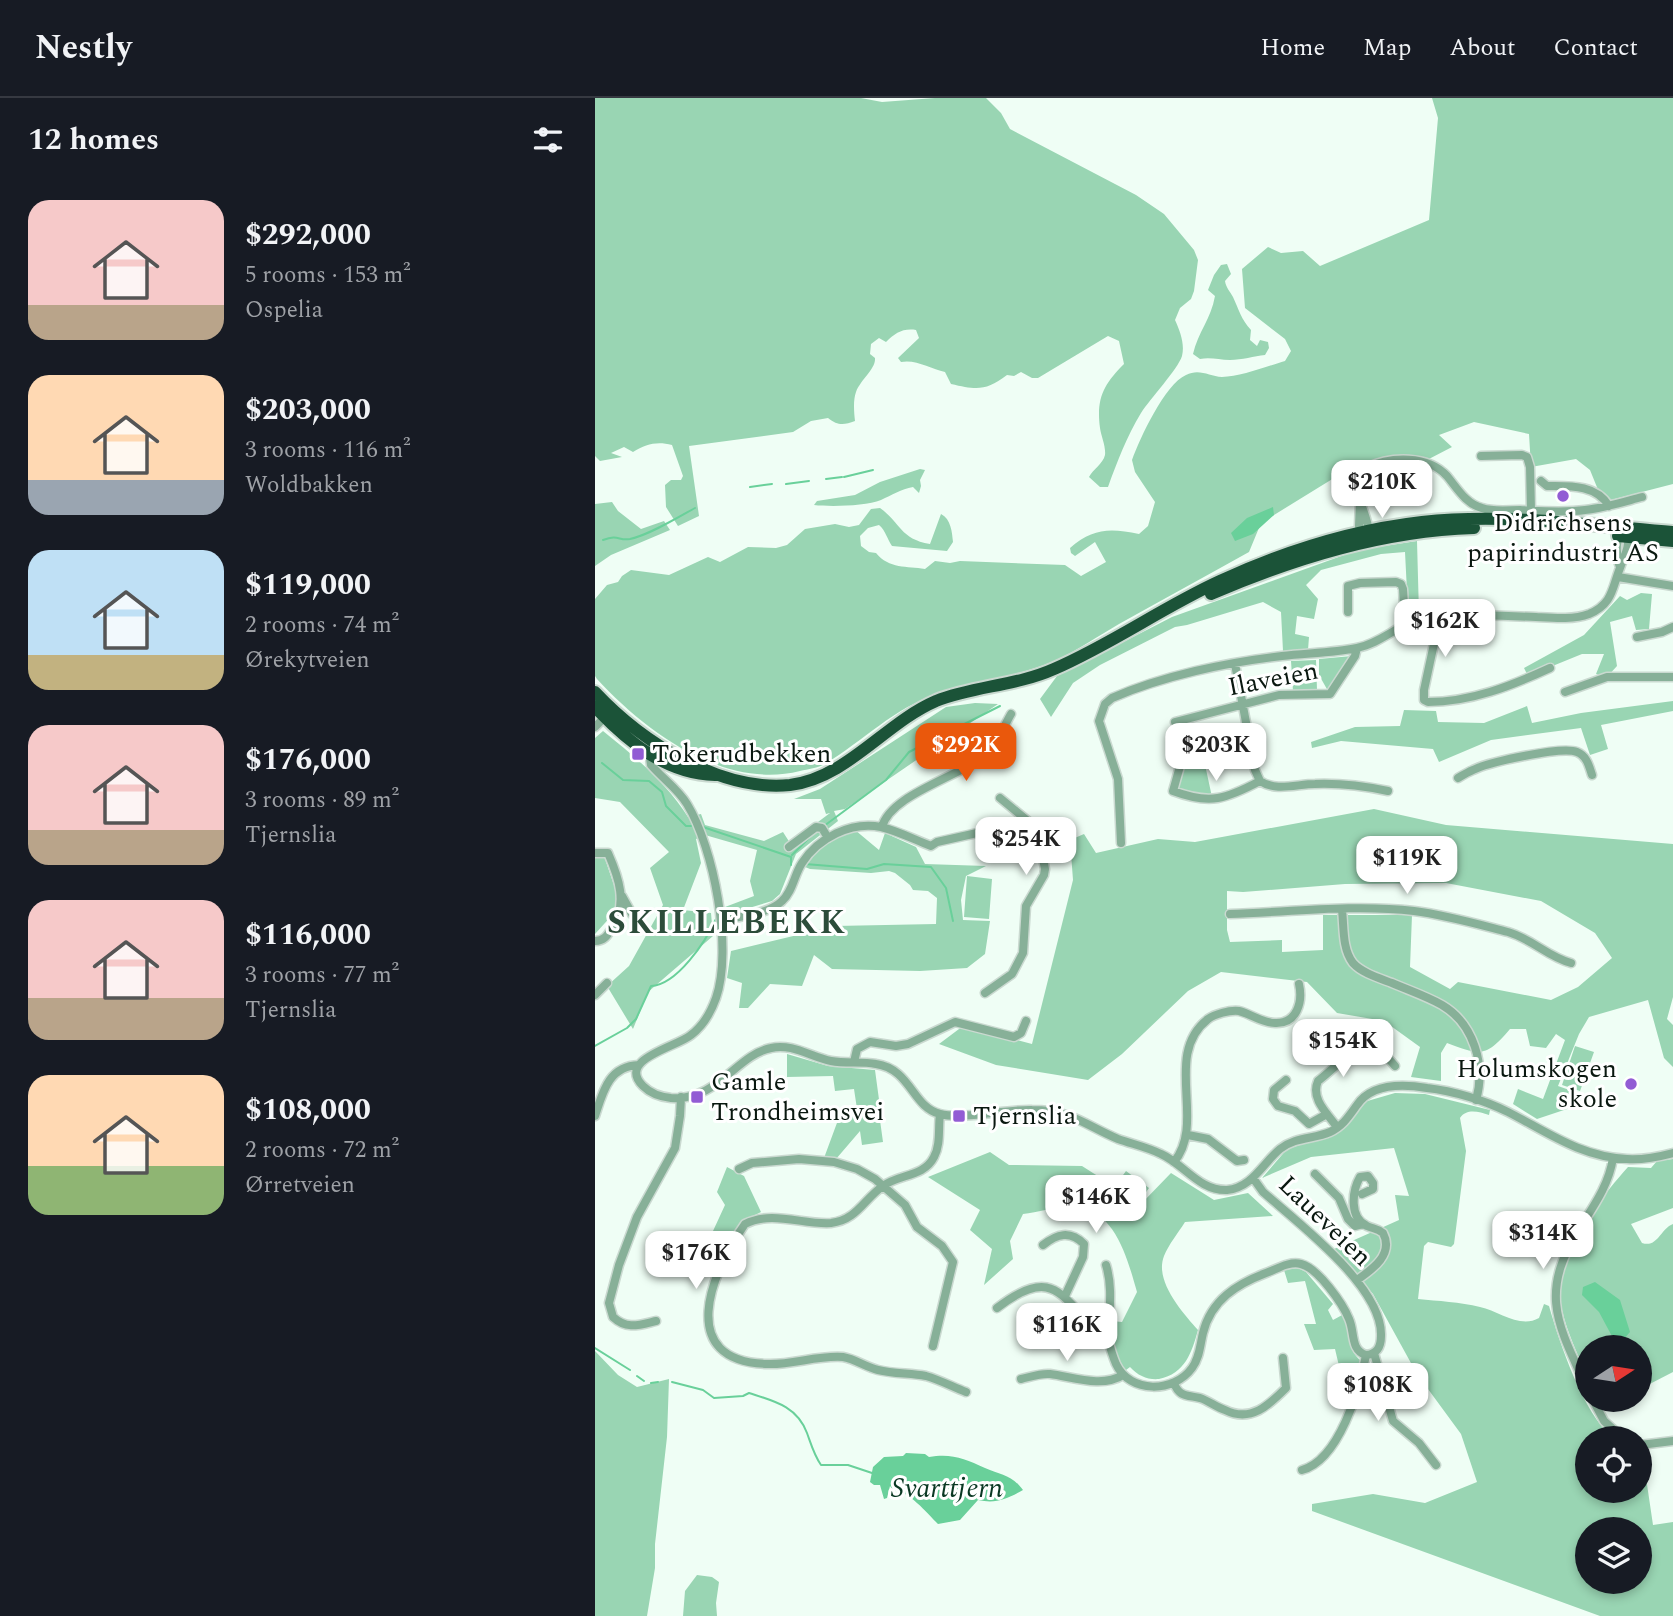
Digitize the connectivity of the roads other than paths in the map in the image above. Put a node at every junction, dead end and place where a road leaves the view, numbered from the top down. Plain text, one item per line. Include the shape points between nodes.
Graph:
1 (1481, 456) dead end
2 (1541, 481) dead end
3 (1642, 497) dead end
4 (1609, 506) junction
5 (1531, 510) junction
6 (1673, 532) edge
7 (1624, 534) junction
8 (1365, 535) junction
9 (1673, 541) edge
10 (1618, 577) junction
11 (1673, 586) edge
12 (1348, 612) dead end
13 (1440, 616) junction
14 (1405, 624) junction
15 (1673, 627) edge
16 (1637, 637) dead end
17 (1357, 648) junction
18 (1235, 664) junction
19 (1550, 668) dead end
20 (1673, 677) edge
21 (595, 692) edge
22 (1565, 692) dead end
23 (1242, 706) junction
24 (595, 707) edge
25 (609, 713) junction
26 (1011, 714) dead end
27 (1175, 722) dead end
28 (595, 727) edge
29 (654, 749) junction
30 (1184, 752) dead end
31 (1592, 775) dead end
32 (1458, 778) dead end
33 (1260, 781) junction
34 (1388, 791) dead end
35 (1000, 798) dead end
36 (882, 827) junction
37 (828, 838) junction
38 (1040, 843) junction
39 (1121, 843) dead end
40 (789, 847) dead end
41 (595, 853) edge
42 (622, 896) junction
43 (1342, 910) junction
44 (1230, 914) dead end
45 (636, 917) dead end
46 (721, 920) junction
47 (595, 941) edge
48 (1571, 963) dead end
49 (607, 983) dead end
50 (1299, 984) dead end
51 (985, 993) dead end
52 (595, 995) edge
53 (1026, 1021) dead end
54 (854, 1062) junction
55 (639, 1065) junction
56 (1395, 1066) dead end
57 (1286, 1080) dead end
58 (681, 1097) junction
59 (1476, 1100) junction
60 (940, 1114) junction
61 (1327, 1114) junction
62 (595, 1115) edge
63 (1337, 1127) junction
64 (1188, 1135) junction
65 (1673, 1153) edge
66 (1613, 1157) junction
67 (1244, 1160) dead end
68 (1176, 1164) junction
69 (739, 1169) dead end
70 (1315, 1174) dead end
71 (1253, 1178) junction
72 (883, 1186) junction
73 (1362, 1194) dead end
74 (1363, 1224) junction
75 (1043, 1245) dead end
76 (1106, 1265) dead end
77 (1357, 1280) junction
78 (1065, 1296) junction
79 (997, 1308) dead end
80 (656, 1321) dead end
81 (1107, 1338) junction
82 (933, 1346) dead end
83 (1370, 1354) junction
84 (1283, 1358) dead end
85 (1575, 1361) edge
86 (1123, 1375) junction
87 (1021, 1380) dead end
88 (1174, 1383) junction
89 (966, 1392) dead end
90 (1599, 1412) edge
91 (1610, 1426) edge
92 (1673, 1441) edge
93 (1652, 1444) edge
94 (1436, 1465) dead end
95 (1302, 1470) dead end

1 - 5 street via 1527,457
2 - 4 street via 1547,486 1584,488
3 - 4 street
4 - 5 street
5 - 8 street via 1480,508 1438,468 1421,461 1378,463 1366,468 1358,482
6 - 7 highway
7 - 8 highway via 1521,521 1460,520 1424,522
7 - 9 highway
7 - 10 street
8 - 29 highway via 1167,610 1049,671 944,698 812,780 770,786 697,775
10 - 11 street
10 - 13 street via 1605,603 1576,617
12 - 14 street via 1348,586 1396,582 1403,589
13 - 14 street
13 - 19 street via 1424,691 1428,702 1479,695
14 - 17 street
15 - 16 street
17 - 18 street
17 - 23 street, Ilaveien via 1330,694 1279,695
18 - 23 street
18 - 39 street via 1159,682 1105,704 1099,721 1124,790
20 - 22 street via 1607,677
21 - 25 highway
23 - 27 street, Ilaveien
23 - 33 street
24 - 25 highway
25 - 28 street
25 - 29 highway
26 - 36 street via 989,751 911,796 887,816
29 - 46 street via 649,760 653,768 682,797 695,821
30 - 33 street via 1173,791 1204,800 1242,791
31 - 32 street via 1582,754 1564,751 1510,759
33 - 34 street via 1271,786 1349,785
35 - 38 street via 1040,831
36 - 37 street via 855,827
36 - 38 street via 931,846 1017,824 1025,825
37 - 40 street via 816,827
37 - 46 street via 806,856 779,904
38 - 51 street via 1045,869 1026,906 1023,953 1012,974
41 - 42 street via 608,853
42 - 45 street
42 - 47 street via 619,918 605,939
43 - 44 street
43 - 48 street via 1406,911 1460,919 1519,935
43 - 59 street via 1346,948 1356,966 1438,1003 1461,1022 1479,1062
46 - 55 street via 721,978 708,1016 686,1039
49 - 52 street
50 - 64 street via 1300,1006 1283,1022 1270,1023 1233,1011 1213,1016 1199,1028 1185,1072
53 - 54 street via 1014,1037 955,1022 904,1045 867,1043 857,1049
54 - 58 street via 772,1048 707,1089
54 - 60 street via 892,1068 926,1106
55 - 58 street via 638,1078 647,1089 665,1097
55 - 62 street via 613,1074
56 - 61 street via 1379,1051 1353,1050 1315,1087
57 - 61 street via 1274,1090 1278,1106 1295,1111 1308,1124
58 - 80 street via 675,1148 630,1233 609,1303 613,1317 626,1326
59 - 63 street via 1432,1088 1380,1088 1365,1096
59 - 66 street via 1566,1144
60 - 68 street via 1057,1112 1159,1152
60 - 72 street via 933,1160 917,1173
61 - 63 street
63 - 71 street via 1287,1144
64 - 67 street via 1208,1139 1237,1161
64 - 68 street
65 - 66 street
66 - 85 street via 1605,1185 1564,1255 1556,1283 1561,1330
68 - 71 street via 1218,1189 1240,1187
69 - 72 street via 775,1160 834,1162 857,1169
70 - 74 street via 1339,1198 1352,1224
71 - 77 street, Laueveien
72 - 82 street via 953,1262
72 - 89 street via 845,1220 772,1218 745,1224 708,1302 714,1343 726,1355 745,1362 842,1357 876,1369 925,1376
73 - 74 street via 1373,1189 1368,1176 1358,1180 1353,1196
74 - 77 street via 1383,1233 1387,1248 1379,1262
75 - 78 street via 1063,1234 1084,1244 1083,1257
76 - 81 street via 1110,1288
77 - 83 street, Laueveien via 1379,1320 1380,1342
78 - 79 street via 1047,1289 1028,1289
78 - 81 street
81 - 86 street
83 - 88 street, Laueveien via 1356,1347 1351,1322 1336,1297 1313,1270 1294,1263 1243,1282 1225,1296 1208,1319 1196,1362
83 - 94 street via 1393,1421
83 - 95 street via 1344,1429 1316,1464
84 - 88 street via 1286,1388 1251,1414 1234,1414 1183,1395
86 - 87 street via 1100,1380 1050,1374
86 - 88 street via 1141,1385
90 - 91 street
92 - 93 street

